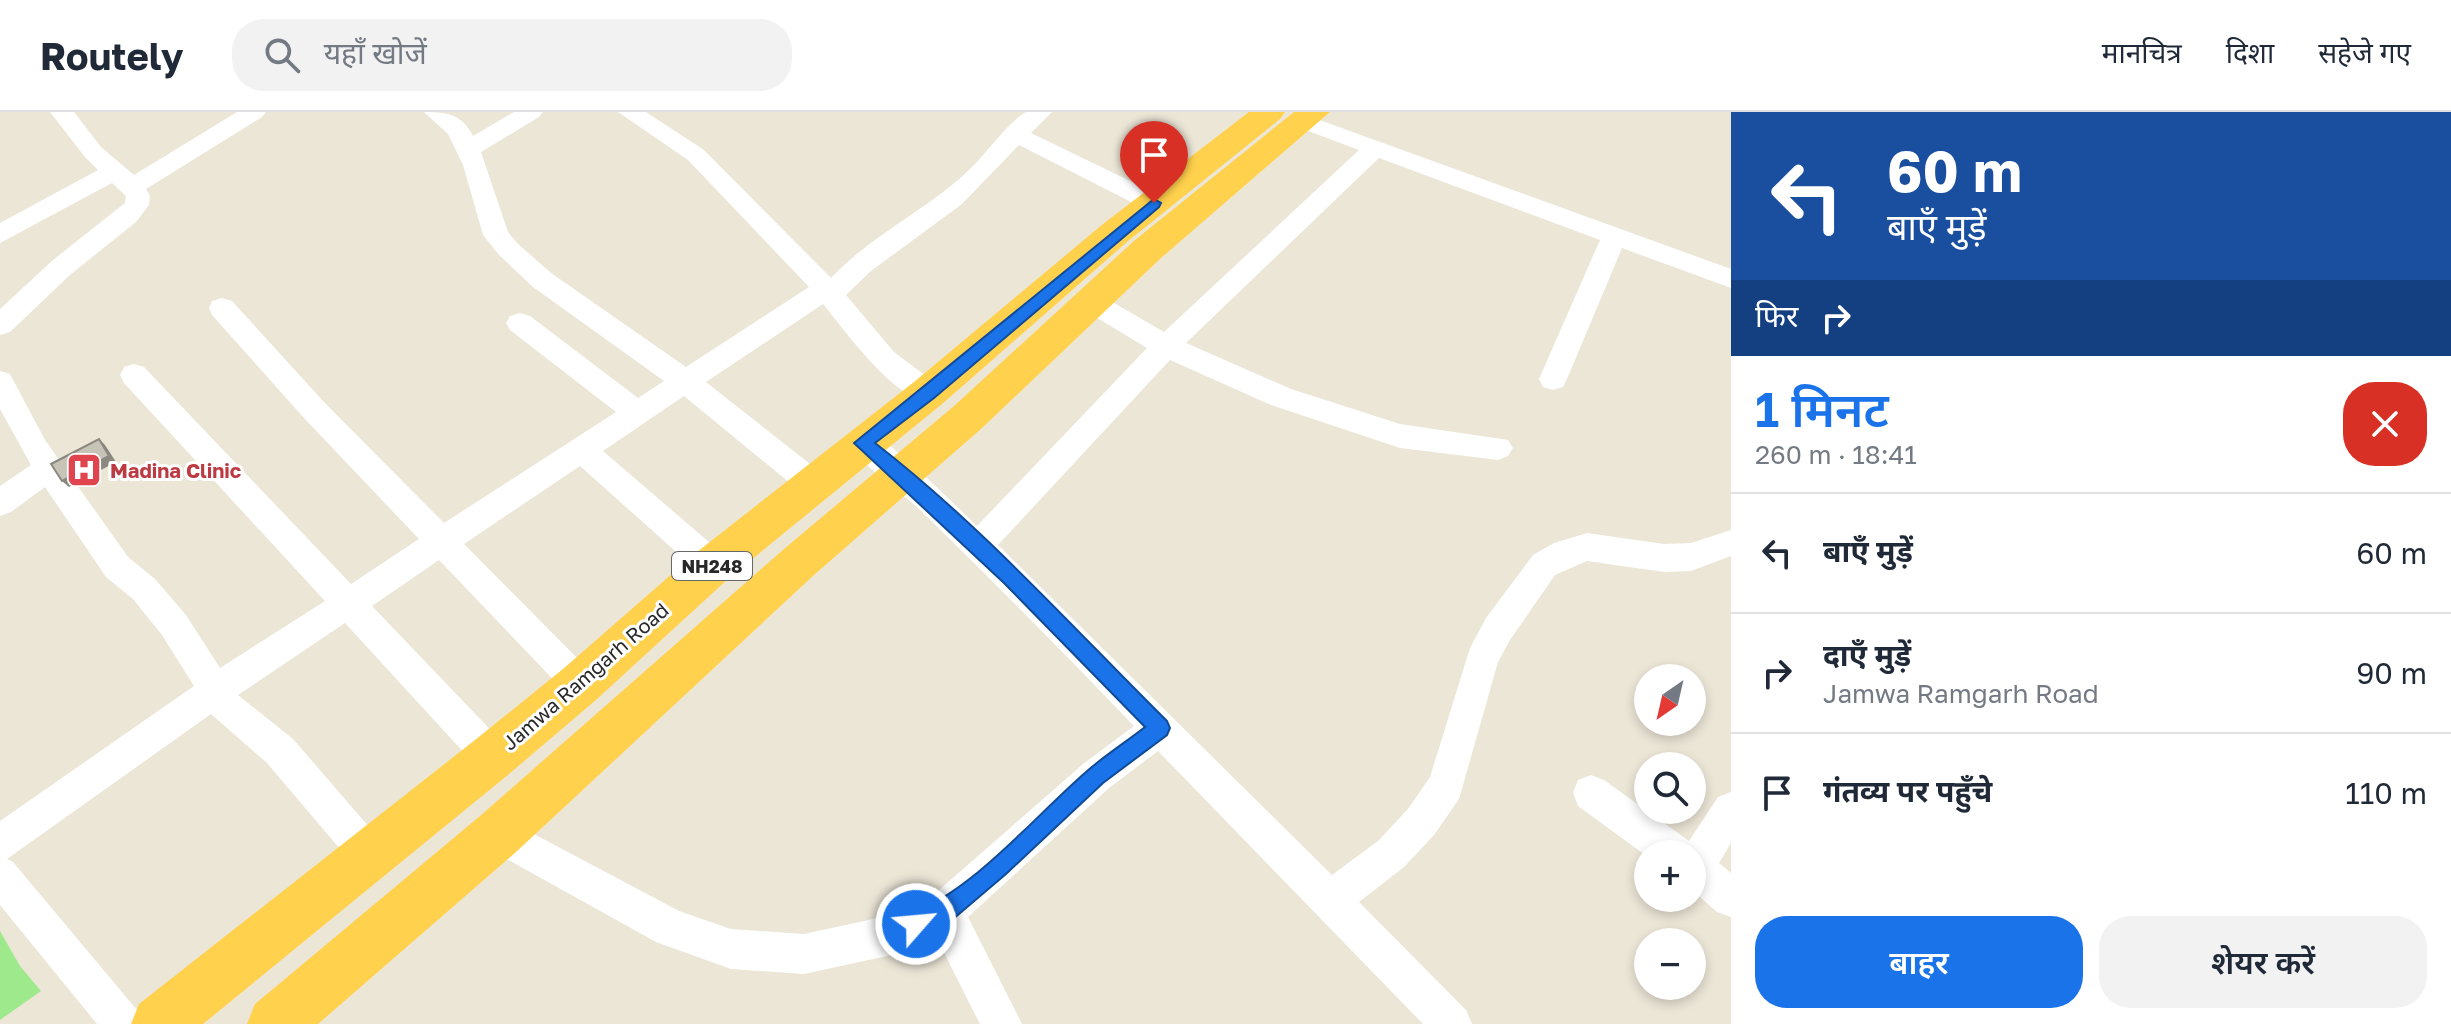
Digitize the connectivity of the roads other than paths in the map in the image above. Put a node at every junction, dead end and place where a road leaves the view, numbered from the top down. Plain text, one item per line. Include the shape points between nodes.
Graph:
1 (62, 112) edge
2 (254, 112) edge
3 (436, 112) edge
4 (531, 112) edge
5 (630, 112) edge
6 (1040, 112) edge
7 (1295, 115) edge
8 (1013, 133) junction
9 (1376, 147) junction
10 (467, 150) junction
11 (122, 179) junction
12 (1154, 203) junction
13 (0, 234) edge
14 (1615, 235) junction
15 (1731, 279) edge
16 (828, 292) junction
17 (1093, 303) junction
18 (222, 308) dead end
19 (520, 323) dead end
20 (0, 325) edge
21 (1166, 346) junction
22 (134, 375) dead end
23 (1553, 379) dead end
24 (684, 380) junction
25 (0, 382) edge
26 (928, 393) junction
27 (636, 412) junction
28 (863, 443) junction
29 (580, 448) junction
30 (1498, 448) dead end
31 (50, 468) junction
32 (903, 475) junction
33 (813, 484) junction
34 (0, 503) edge
35 (439, 541) junction
36 (1731, 543) edge
37 (978, 546) junction
38 (713, 565) junction
39 (346, 604) junction
40 (580, 684) junction
41 (215, 691) junction
42 (1160, 728) junction
43 (492, 757) junction
44 (1591, 793) dead end
45 (1731, 810) edge
46 (498, 834) junction
47 (1656, 840) edge
48 (1706, 840) edge
49 (0, 843) edge
50 (370, 856) junction
51 (0, 875) edge
52 (1706, 878) edge
53 (1731, 898) edge
54 (1329, 901) junction
55 (944, 912) junction
56 (123, 1024) edge
57 (159, 1024) edge
58 (275, 1024) edge
59 (1002, 1024) edge
60 (1452, 1024) edge

1 - 11 street
2 - 11 street
3 - 10 street via 458,130
4 - 10 street
5 - 16 street via 696,155
6 - 8 street
7 - 9 street
7 - 12 highway, Jamwa Ramgarh Road / NH248
7 - 17 highway, NH248
8 - 12 street
8 - 16 street via 970,183
9 - 14 street
9 - 21 street
10 - 24 street via 496,235 508,249 542,280
11 - 13 street
11 - 20 street via 138,196 137,205
12 - 26 highway, Jamwa Ramgarh Road / NH248
14 - 15 street
14 - 23 street
16 - 24 street
16 - 26 street via 884,359
17 - 21 street
17 - 32 highway, NH248
18 - 35 street
19 - 27 street
21 - 30 street via 1281,397 1400,436
21 - 37 street
22 - 39 street
24 - 27 street
24 - 33 street
25 - 31 street
26 - 28 highway, Jamwa Ramgarh Road / NH248
27 - 29 street
28 - 32 street
28 - 33 highway, Jamwa Ramgarh Road / NH248
29 - 35 street
29 - 38 street
31 - 34 street
31 - 41 street via 117,567 174,625
32 - 37 street
32 - 46 highway, NH248
33 - 38 highway, Jamwa Ramgarh Road / NH248
35 - 39 street
35 - 40 street
36 - 54 street via 1691,557 1664,558 1587,547 1544,565 1482,659 1446,786 1391,854
37 - 42 street
38 - 40 highway, Jamwa Ramgarh Road / NH248
39 - 41 street
39 - 43 street
40 - 43 highway, Jamwa Ramgarh Road / NH248
41 - 49 street
41 - 50 street via 227,709 280,751
42 - 54 street
42 - 55 street via 1096,776
43 - 50 highway, Jamwa Ramgarh Road / NH248
44 - 47 street
45 - 48 street
46 - 55 street via 670,928 731,949 804,954 887,936
46 - 58 highway, NH248
50 - 57 highway, Jamwa Ramgarh Road / NH248
51 - 56 street
52 - 53 street
54 - 60 street
55 - 59 street

